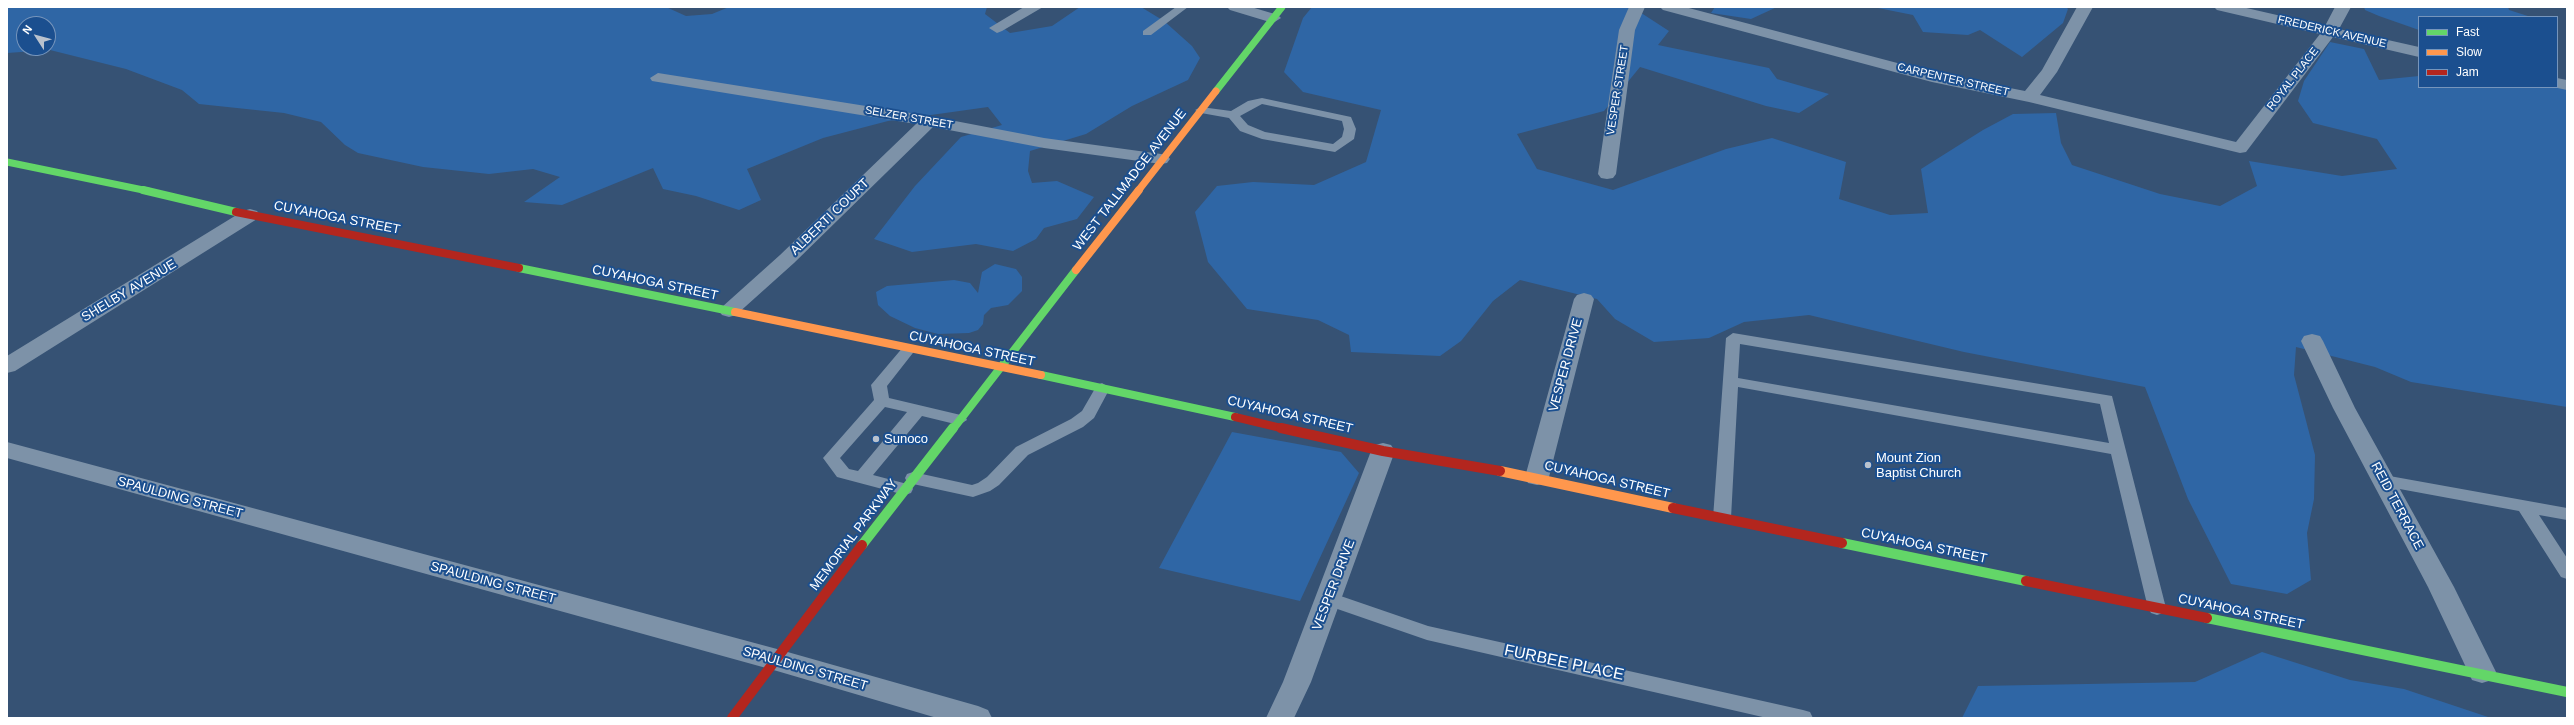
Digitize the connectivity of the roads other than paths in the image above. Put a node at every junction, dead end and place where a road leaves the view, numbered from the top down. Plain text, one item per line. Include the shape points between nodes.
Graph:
1 (1035, 7) edge
2 (1183, 7) edge
3 (1235, 7) edge
4 (1637, 7) edge
5 (1668, 7) edge
6 (2085, 7) edge
7 (2222, 7) edge
8 (2343, 7) edge
9 (1277, 13) edge
10 (998, 28) dead end
11 (2330, 31) junction
12 (1147, 33) dead end
13 (2418, 52) edge
14 (658, 78) dead end
15 (2029, 97) junction
16 (1201, 110) junction
17 (1233, 115) junction
18 (929, 121) junction
19 (2240, 148) joint
20 (1161, 159) junction
21 (7, 162) edge
22 (1607, 174) dead end
23 (250, 215) junction
24 (1584, 299) dead end
25 (729, 311) junction
26 (2312, 341) dead end
27 (909, 349) junction
28 (7, 366) edge
29 (998, 368) junction
30 (1730, 381) junction
31 (1102, 388) junction
32 (882, 401) junction
33 (918, 410) junction
34 (959, 420) junction
35 (7, 450) edge
36 (2119, 450) junction
37 (1383, 451) junction
38 (1537, 477) junction
39 (861, 478) junction
40 (2384, 481) junction
41 (909, 483) junction
42 (2525, 507) junction
43 (2567, 514) edge
44 (1722, 518) junction
45 (2567, 572) edge
46 (1329, 599) junction
47 (2158, 608) junction
48 (777, 660) junction
49 (2482, 672) junction
50 (2567, 692) edge
51 (732, 718) edge
52 (978, 718) edge
53 (1280, 718) edge
54 (1803, 718) edge

1 - 10 street
2 - 12 lane
3 - 9 street
4 - 22 street, VESPER STREET via 1627,30
5 - 15 street, CARPENTER STREET via 1944,80
6 - 15 street via 2048,72
7 - 11 street, FREDERICK AVENUE
8 - 11 street, ROYAL PLACE
9 - 16 street, WEST TALLMADGE AVENUE
11 - 13 street, FREDERICK AVENUE
11 - 19 street, ROYAL PLACE
14 - 18 street, SELZER STREET
15 - 19 street, CARPENTER STREET
16 - 17 lane
16 - 20 street, WEST TALLMADGE AVENUE
17 - 17 lane via 1244,128 1262,135 1335,148 1348,139 1350,129 1347,119 1262,102 1252,103
18 - 20 street, SELZER STREET via 1044,142
18 - 25 street, ALBERTI COURT via 787,259
20 - 29 street, WEST TALLMADGE AVENUE
21 - 23 street, CUYAHOGA STREET via 178,197
23 - 25 street, CUYAHOGA STREET via 342,231
23 - 28 street, SHELBY AVENUE
24 - 38 street, VESPER DRIVE
25 - 27 street, CUYAHOGA STREET
26 - 40 street, REID TERRACE via 2344,408
27 - 29 street, CUYAHOGA STREET
27 - 32 lane via 879,385
29 - 31 street, CUYAHOGA STREET
29 - 34 street, MEMORIAL PARKWAY
30 - 36 lane
30 - 36 lane via 1733,338 2107,400
30 - 44 lane
31 - 37 street, CUYAHOGA STREET
31 - 41 lane via 1088,414 1077,423 1022,451 984,487 973,491
32 - 33 lane
32 - 39 lane via 831,458 843,473
33 - 34 lane
33 - 39 lane
34 - 41 street, MEMORIAL PARKWAY
35 - 48 street, SPAULDING STREET
36 - 47 lane via 2146,570
37 - 38 street, CUYAHOGA STREET
37 - 46 street, VESPER DRIVE
38 - 44 street, CUYAHOGA STREET
39 - 41 lane
40 - 42 lane
40 - 49 street, REID TERRACE
41 - 48 street, MEMORIAL PARKWAY
42 - 43 lane
42 - 45 lane
44 - 47 street, CUYAHOGA STREET
46 - 53 street, VESPER DRIVE via 1297,682
46 - 54 lane, FURBEE PLACE via 1427,633
47 - 49 street, CUYAHOGA STREET via 2340,646
48 - 51 street, MEMORIAL PARKWAY
48 - 52 street, SPAULDING STREET
49 - 50 street, CUYAHOGA STREET

